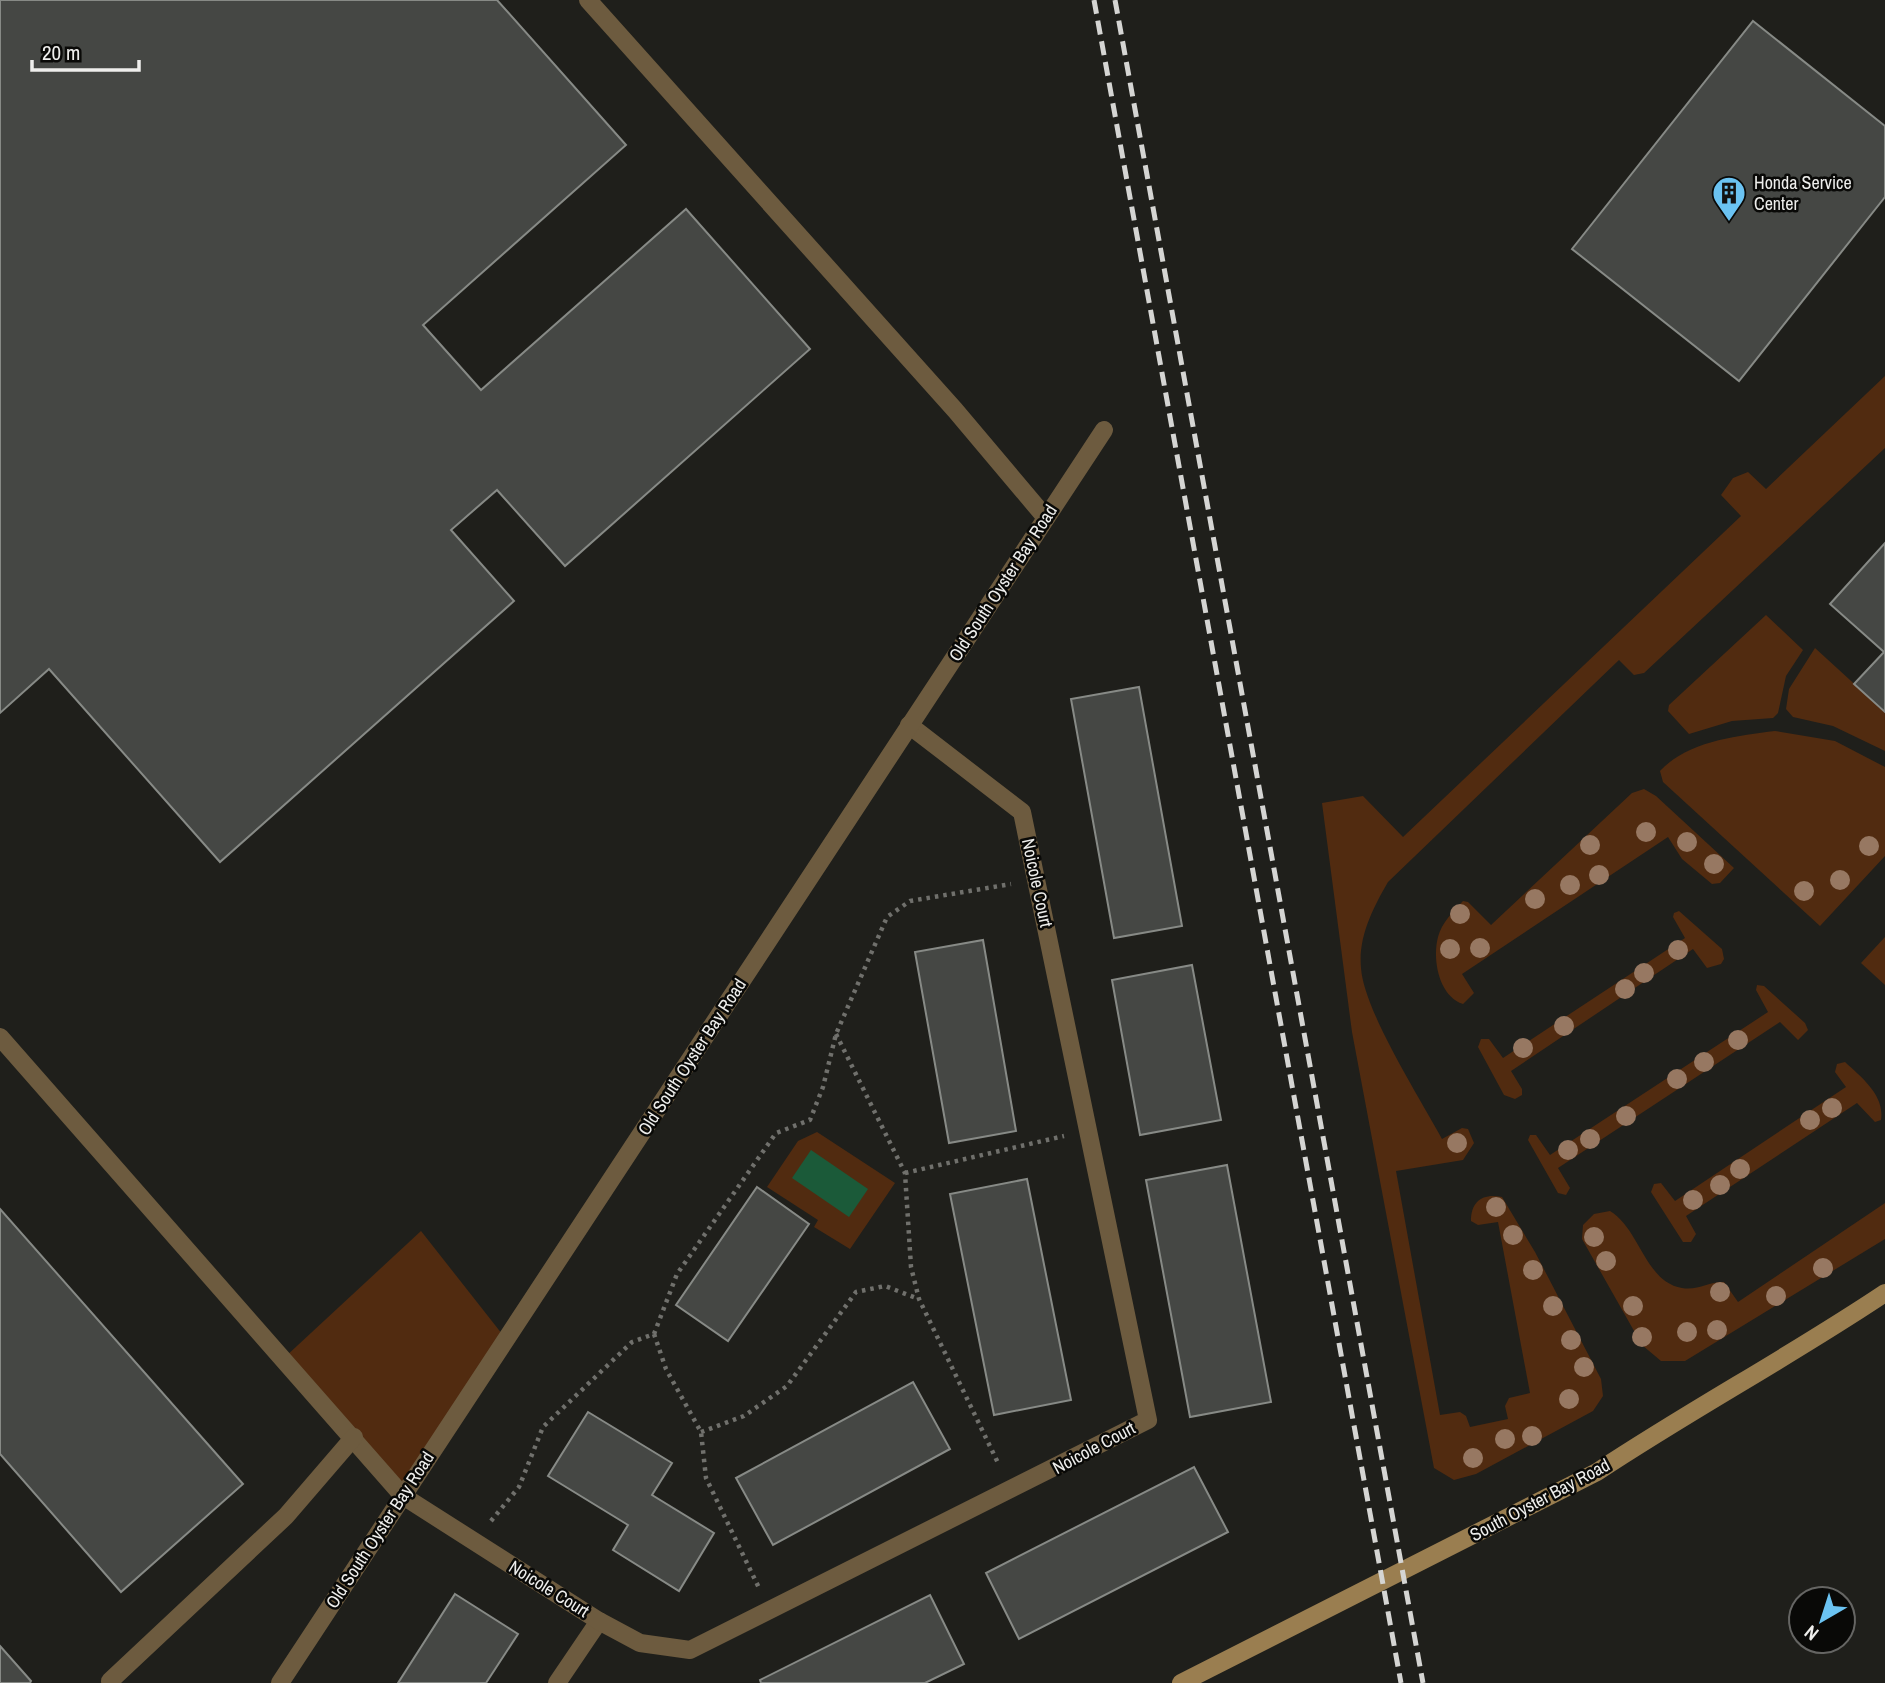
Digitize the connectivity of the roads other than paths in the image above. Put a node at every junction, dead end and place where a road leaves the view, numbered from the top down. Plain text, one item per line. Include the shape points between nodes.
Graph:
1 (588, 0) edge
2 (1104, 430) dead end
3 (1046, 518) junction
4 (909, 725) junction
5 (0, 1037) edge
6 (1885, 1293) edge
7 (354, 1437) junction
8 (403, 1496) junction
9 (599, 1620) junction
10 (112, 1683) edge
11 (280, 1683) edge
12 (557, 1683) edge
13 (1181, 1683) edge

1 - 3 street
2 - 3 street, Old South Oyster Bay Road
3 - 4 street, Old South Oyster Bay Road
4 - 8 street, Old South Oyster Bay Road
4 - 9 street, Noicole Court via 1022,813 1148,1420 690,1650 640,1643
5 - 7 street, Noicole Court
6 - 13 main road, South Oyster Bay Road via 1597,1472
7 - 8 street, Noicole Court
7 - 10 street via 286,1516
8 - 9 street, Noicole Court
8 - 11 street, Old South Oyster Bay Road
9 - 12 street

